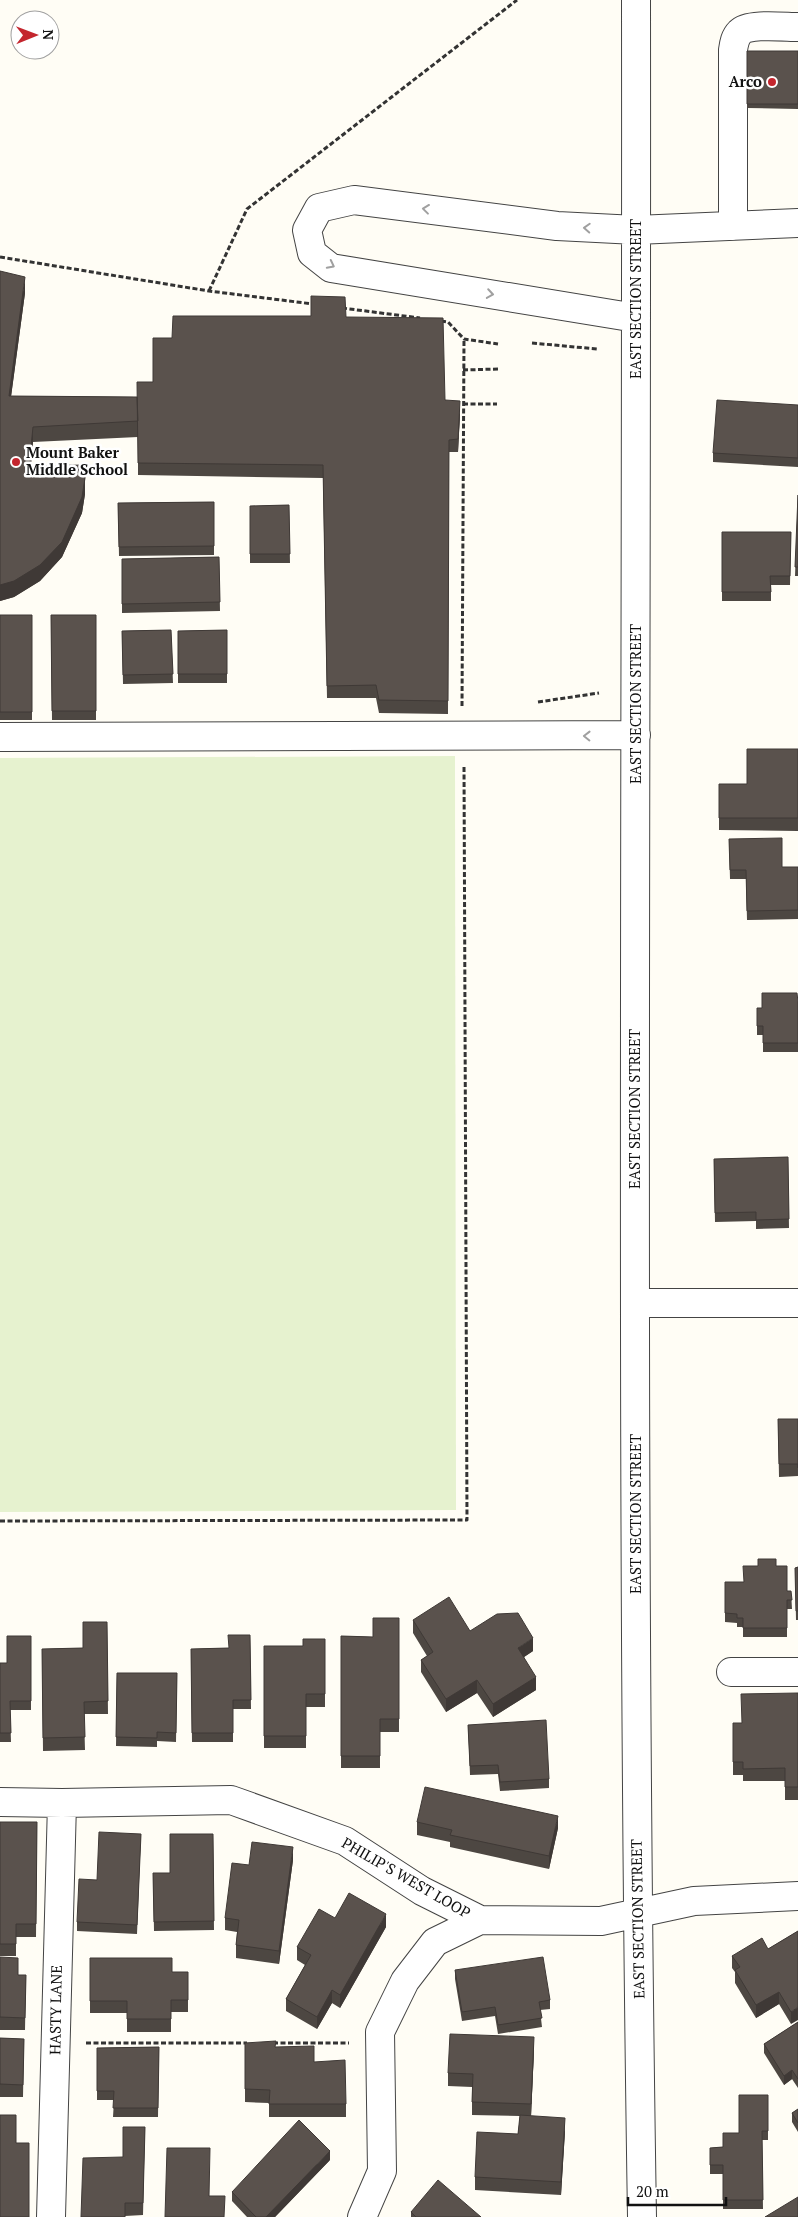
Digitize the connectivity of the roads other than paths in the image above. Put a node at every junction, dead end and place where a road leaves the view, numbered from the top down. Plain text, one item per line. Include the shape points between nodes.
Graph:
1 (636, 0) edge
2 (798, 27) edge
3 (798, 223) edge
4 (733, 226) junction
5 (636, 230) junction
6 (636, 318) junction
7 (636, 736) junction
8 (0, 737) edge
9 (635, 1303) junction
10 (798, 1303) edge
11 (731, 1672) dead end
12 (798, 1672) edge
13 (0, 1802) edge
14 (62, 1803) junction
15 (798, 1896) edge
16 (637, 1913) junction
17 (480, 1920) junction
18 (51, 2217) edge
19 (362, 2217) edge
20 (642, 2217) edge

1 - 5 street, EAST SECTION STREET
2 - 4 street via 749,27 741,30 735,39
3 - 4 street
4 - 5 street
5 - 6 street, EAST SECTION STREET
5 -> 6 street via 557,226 354,200 318,208 307,230 312,253 332,268
6 - 7 street, EAST SECTION STREET
7 -> 8 street
7 - 9 street, EAST SECTION STREET
9 - 10 street
9 - 16 street, EAST SECTION STREET
11 - 12 street
13 - 14 street, PHILIP'S WEST LOOP
14 - 17 street, PHILIP'S WEST LOOP via 231,1800 345,1841 422,1891
14 - 18 street, HASTY LANE
15 - 16 street, PHILIP'S WEST LOOP via 694,1901
16 - 17 street, PHILIP'S WEST LOOP via 594,1922
16 - 20 street, EAST SECTION STREET
17 - 19 street via 435,1942 405,1981 380,2032 382,2171

